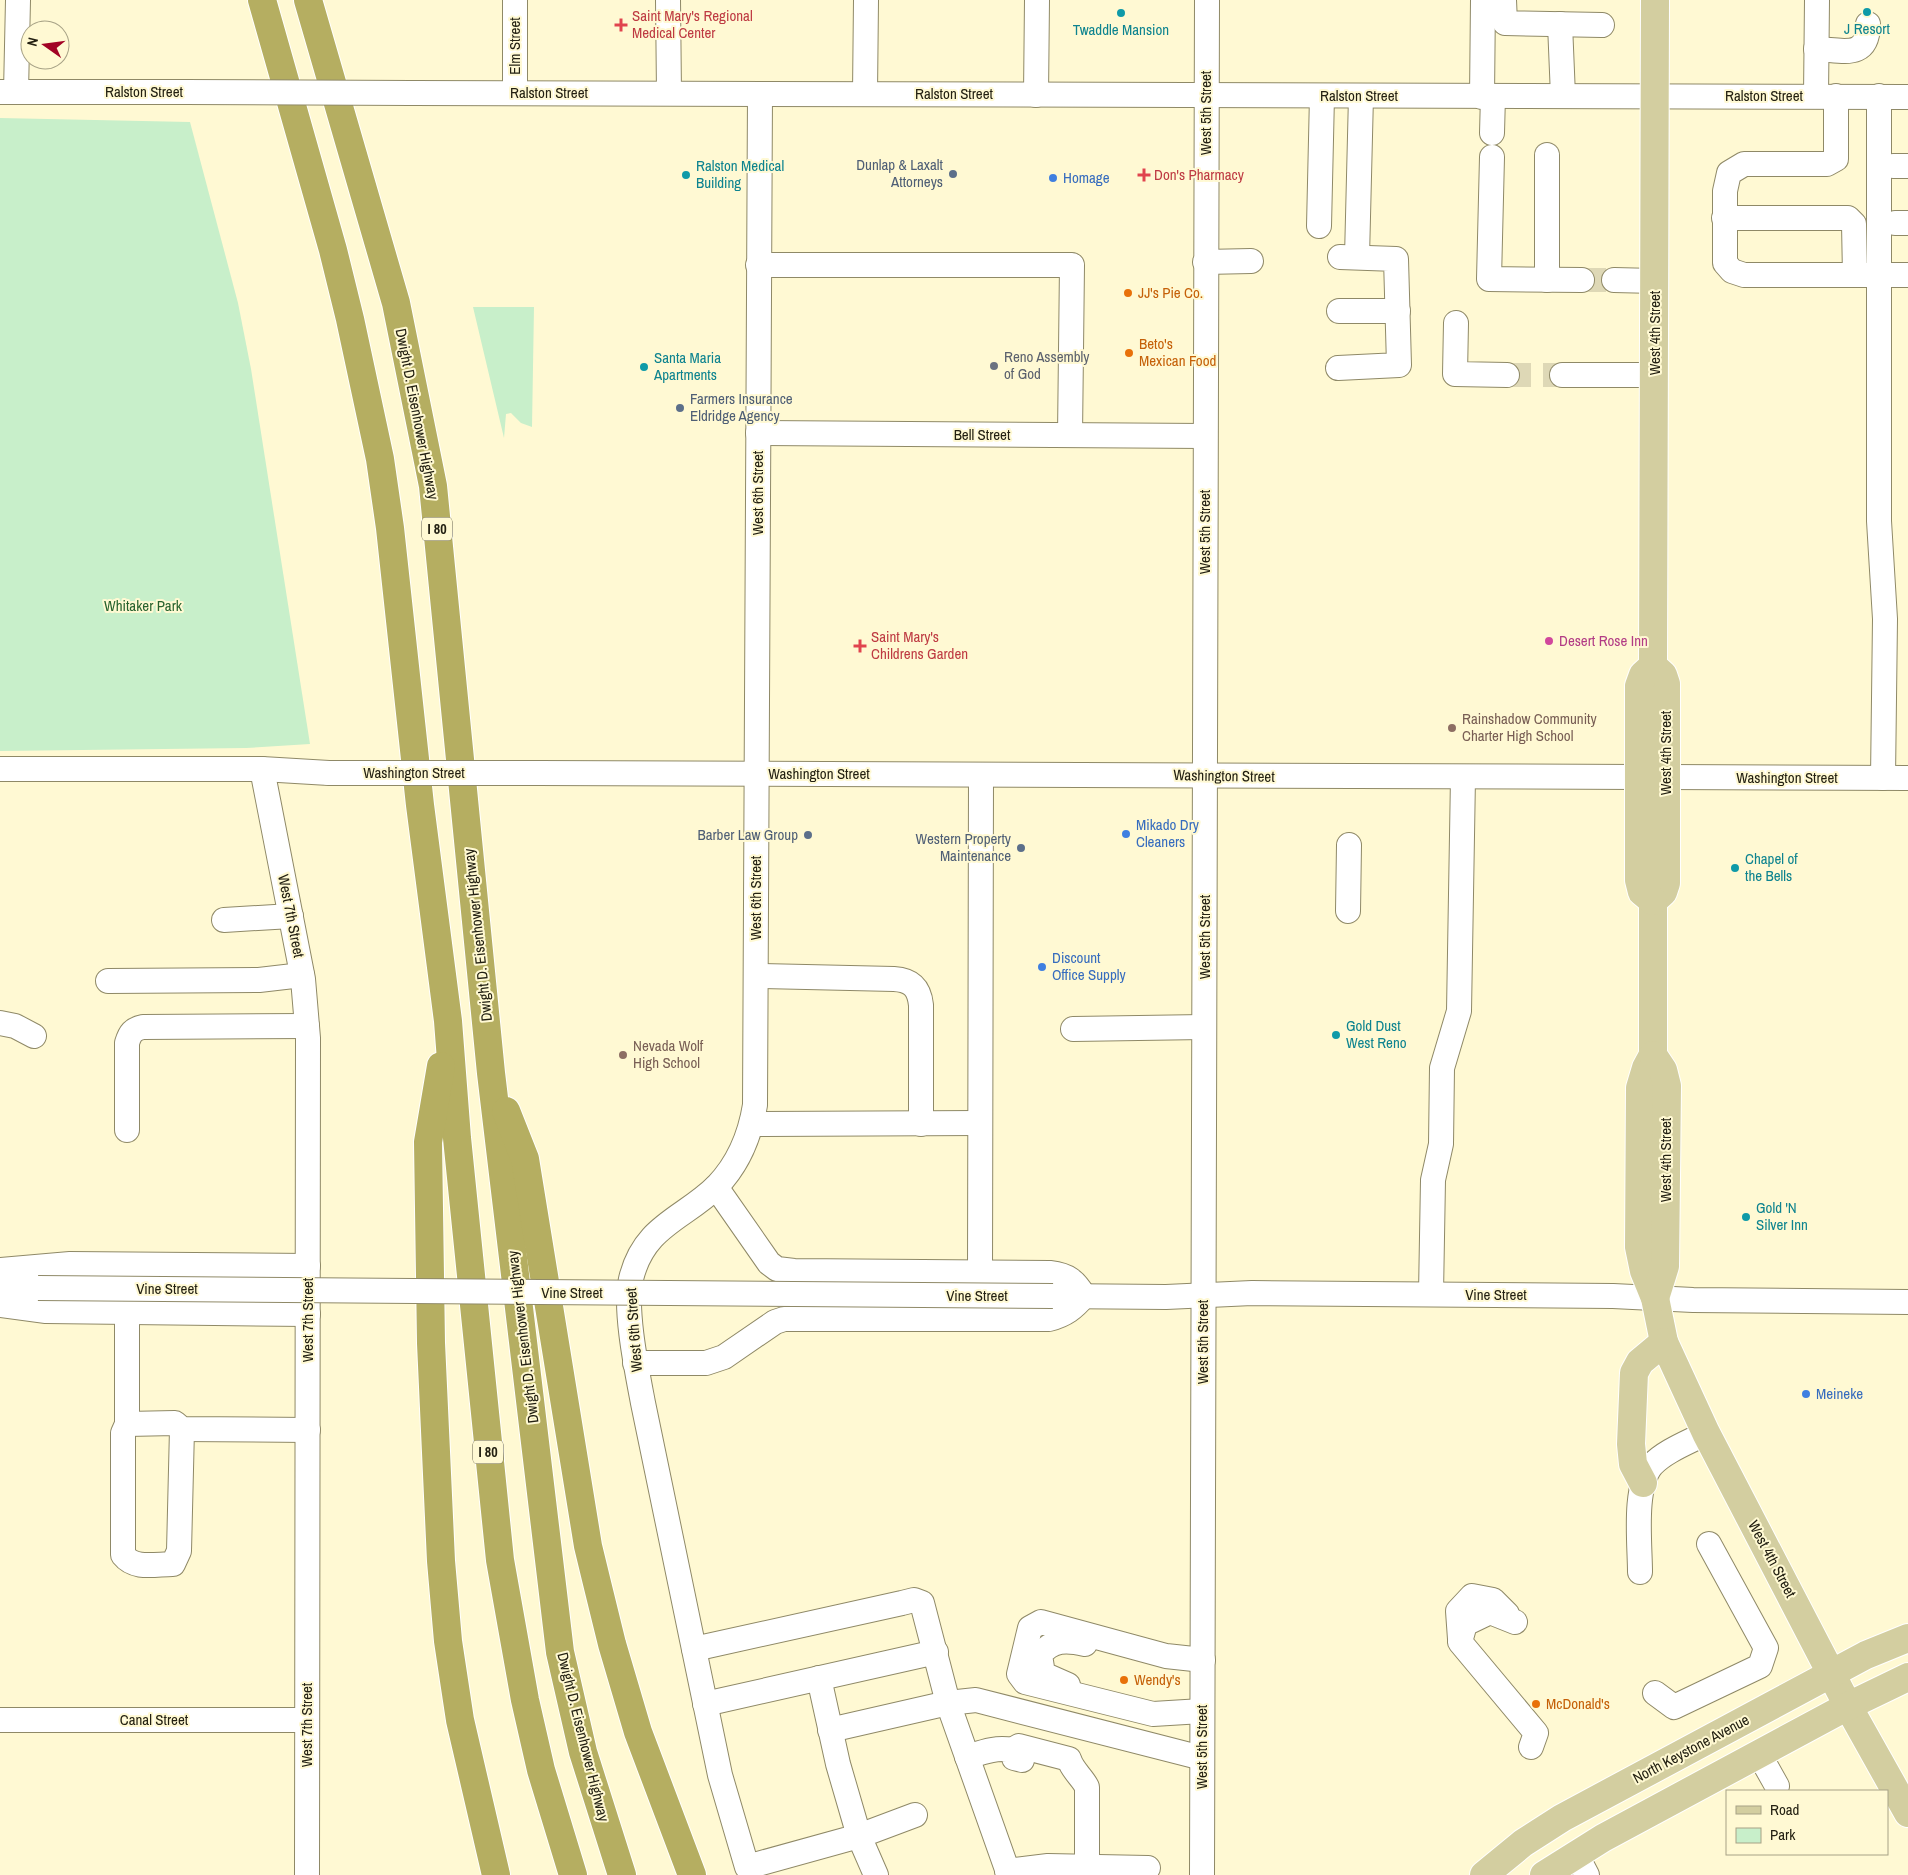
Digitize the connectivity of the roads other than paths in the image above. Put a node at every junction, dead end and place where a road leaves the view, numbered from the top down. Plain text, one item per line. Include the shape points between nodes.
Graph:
1 (18, 0) edge
2 (262, 0) edge
3 (308, 0) edge
4 (515, 0) edge
5 (668, 0) edge
6 (866, 0) edge
7 (1037, 0) edge
8 (1207, 0) edge
9 (1483, 0) edge
10 (1504, 0) edge
11 (1655, 0) edge
12 (1817, 0) edge
13 (1560, 24) junction
14 (1868, 24) dead end
15 (1602, 25) dead end
16 (1816, 49) junction
17 (8, 92) edge
18 (515, 93) junction
19 (669, 93) junction
20 (865, 93) junction
21 (760, 94) junction
22 (1036, 95) junction
23 (1207, 96) junction
24 (1322, 96) junction
25 (1362, 96) junction
26 (1487, 96) junction
27 (1563, 96) junction
28 (1655, 96) junction
29 (1826, 96) junction
30 (1879, 96) junction
31 (1908, 96) edge
32 (1492, 132) dead end
33 (1547, 155) dead end
34 (1492, 157) dead end
35 (1724, 218) junction
36 (1319, 226) dead end
37 (1250, 261) dead end
38 (1205, 262) junction
39 (758, 265) junction
40 (1908, 274) edge
41 (1856, 275) junction
42 (1879, 275) junction
43 (1547, 280) junction
44 (1582, 280) tunnel mouth
45 (1614, 280) tunnel mouth
46 (1655, 281) junction
47 (1339, 311) dead end
48 (1398, 311) junction
49 (1456, 323) dead end
50 (1338, 368) dead end
51 (1507, 375) tunnel mouth
52 (1562, 375) tunnel mouth
53 (1654, 375) junction
54 (758, 433) junction
55 (1070, 435) junction
56 (1205, 436) junction
57 (1653, 666) junction
58 (262, 769) junction
59 (0, 770) edge
60 (757, 774) junction
61 (982, 775) junction
62 (1205, 776) junction
63 (1463, 777) junction
64 (1638, 777) junction
65 (1666, 777) junction
66 (1883, 778) junction
67 (1908, 778) edge
68 (1349, 845) dead end
69 (1653, 901) junction
70 (1348, 911) dead end
71 (291, 916) junction
72 (224, 920) dead end
73 (302, 975) junction
74 (757, 976) junction
75 (108, 980) dead end
76 (448, 1021) junction
77 (0, 1023) edge
78 (308, 1026) junction
79 (1204, 1027) junction
80 (1072, 1029) dead end
81 (34, 1036) dead end
82 (491, 1073) junction
83 (980, 1123) junction
84 (752, 1124) junction
85 (921, 1124) junction
86 (127, 1130) dead end
87 (716, 1187) junction
88 (308, 1266) junction
89 (0, 1270) edge
90 (980, 1273) junction
91 (0, 1288) edge
92 (1431, 1294) junction
93 (1084, 1296) junction
94 (1204, 1296) junction
95 (1654, 1298) junction
96 (1908, 1302) edge
97 (0, 1305) edge
98 (127, 1312) junction
99 (308, 1314) junction
100 (1664, 1342) junction
101 (635, 1362) junction
102 (127, 1424) junction
103 (182, 1430) junction
104 (308, 1430) junction
105 (1706, 1433) junction
106 (1642, 1483) junction
107 (1709, 1544) dead end
108 (1640, 1572) dead end
109 (1515, 1622) dead end
110 (1908, 1638) edge
111 (694, 1649) junction
112 (936, 1652) junction
113 (1203, 1660) junction
114 (1832, 1674) junction
115 (1908, 1677) edge
116 (820, 1678) junction
117 (1655, 1693) dead end
118 (948, 1703) junction
119 (705, 1704) junction
120 (1848, 1706) junction
121 (1202, 1711) junction
122 (0, 1720) edge
123 (307, 1720) junction
124 (830, 1730) junction
125 (1531, 1748) dead end
126 (1759, 1754) junction
127 (968, 1757) junction
128 (1202, 1758) junction
129 (1777, 1786) dead end
130 (1574, 1812) junction
131 (1908, 1813) edge
132 (916, 1815) dead end
133 (859, 1836) junction
134 (1581, 1864) edge
135 (1087, 1866) junction
136 (1148, 1868) dead end
137 (869, 1873) edge
138 (1008, 1873) edge
139 (307, 1875) edge
140 (496, 1875) edge
141 (573, 1875) edge
142 (622, 1875) edge
143 (692, 1875) edge
144 (1202, 1875) edge
145 (1484, 1875) edge
146 (1544, 1875) edge

1 - 17 street
2 - 76 highway, I 80 via 335,259 380,459
3 - 82 highway, Dwight D. Eisenhower Highway / I 80 via 396,303 432,486
4 - 18 street, Elm Street
5 - 19 street
6 - 20 street
7 - 22 street
8 - 23 street, West 5th Street
9 - 26 street
10 - 13 street via 1506,23
11 - 28 main road, West 4th Street
12 - 16 street
13 - 15 street
13 - 27 street
14 - 16 street via 1865,45 1856,50
16 - 29 street
17 - 18 street, Ralston Street, bridge
18 - 19 street, Ralston Street
19 - 21 street, Ralston Street
20 - 21 street, Ralston Street
20 - 22 street, Ralston Street
21 - 39 street, West 6th Street
22 - 23 street, Ralston Street
23 - 24 street, Ralston Street
23 - 38 street, West 5th Street
24 - 25 street, Ralston Street
24 - 36 street
25 - 26 street, Ralston Street
25 - 48 street via 1349,257 1396,259
26 - 27 street, Ralston Street
26 - 32 street
27 - 28 street, Ralston Street
28 - 29 street, Ralston Street
28 - 46 main road, West 4th Street
29 - 30 street, Ralston Street
29 - 35 street via 1836,159 1827,164 1744,164 1735,168 1729,173 1725,191
30 - 31 street, Ralston Street
30 - 42 street
33 - 43 street
34 - 43 street via 1489,279
35 - 41 street via 1725,263 1732,271 1744,275
35 - 41 street via 1848,218 1854,224
37 - 38 street
38 - 56 street, West 5th Street
39 - 54 street, West 6th Street
39 - 55 street via 1072,265
40 - 42 street
41 - 42 street
42 - 66 street via 1879,552 1885,618
43 - 44 street
45 - 46 street
46 - 53 main road, West 4th Street
47 - 48 street
48 - 50 street via 1399,365
49 - 51 street via 1456,374
52 - 53 street
53 - 57 main road, West 4th Street
54 - 55 street, Bell Street
54 - 60 street, West 6th Street
55 - 56 street, Bell Street
56 - 62 street, West 5th Street
57 - 64 main road, West 4th Street via 1643,675 1639,686
57 - 65 main road, West 4th Street via 1663,675 1666,684
58 - 59 street, Washington Street
58 - 60 street, Washington Street, bridge via 329,773
58 - 71 street, West 7th Street
60 - 61 street, Washington Street
60 - 74 street, West 6th Street
61 - 62 street, Washington Street
61 - 83 street
62 - 63 street, Washington Street
62 - 79 street, West 5th Street
63 - 64 street, Washington Street
63 - 92 street via 1459,1011 1442,1068 1441,1144 1433,1180
64 - 69 main road, West 4th Street via 1639,880 1642,892
65 - 66 street, Washington Street
65 - 69 main road, West 4th Street via 1666,883 1663,892
66 - 67 street, Washington Street
68 - 70 street
69 - 95 main road, West 4th Street via 1653,1055 1640,1088 1638,1223 1639,1247
71 - 72 street
71 - 73 street, West 7th Street
73 - 75 street via 259,980
73 - 78 street, West 7th Street
74 - 84 street, West 6th Street via 756,1090
74 - 85 street via 894,979 905,980 914,986 920,995 921,1005
76 - 140 highway via 428,1142 435,1467 448,1641 460,1720
76 - 141 highway, I 80 via 500,1560 524,1700 541,1770
77 - 81 street via 16,1026
78 - 86 street via 135,1029 127,1043
78 - 88 street, West 7th Street
79 - 80 street
79 - 94 street, West 5th Street
82 - 142 highway, Dwight D. Eisenhower Highway / I 80 via 560,1652 583,1752
82 - 143 highway via 525,1159 588,1546 612,1644 638,1732
83 - 85 street
83 - 90 street
84 - 85 street
84 - 87 street, West 6th Street via 742,1150
87 - 90 street, Vine Street via 762,1256 777,1269
87 - 101 street, West 6th Street via 664,1226 636,1264 629,1293
88 - 89 street, Vine Street via 70,1264
88 - 99 street, West 7th Street
90 - 93 street, Vine Street via 1065,1275 1076,1282
91 - 93 street, Vine Street, bridge
92 - 94 street, Vine Street via 1252,1293
92 - 95 street, Vine Street
93 - 94 street, Vine Street
93 - 101 street, Vine Street via 1074,1308 1049,1319 784,1319 724,1357 706,1363
94 - 113 street, West 5th Street
95 - 96 street, Vine Street
95 - 100 main road, West 4th Street
97 - 98 street, Vine Street via 46,1311
98 - 99 street, Vine Street
98 - 102 street
99 - 104 street, West 7th Street
100 - 105 main road, West 4th Street
100 - 106 main road via 1640,1362 1634,1373 1631,1444 1633,1464
101 - 111 street, West 6th Street
102 - 103 street via 175,1424
102 - 103 street via 123,1433 123,1555 137,1565 173,1564 177,1559
103 - 104 street
104 - 123 street, West 7th Street
105 - 106 street via 1653,1464
105 - 114 main road, West 4th Street
106 - 108 street
107 - 117 street via 1766,1648 1760,1666 1674,1707
109 - 125 street via 1490,1612 1465,1624 1460,1642 1536,1733
110 - 114 main road, North Keystone Avenue
111 - 112 street via 914,1600 922,1603
111 - 119 street, West 6th Street
112 - 116 street
112 - 118 street
113 - 121 street, West 5th Street
113 - 121 street via 1166,1656 1154,1661 1067,1640 1054,1643 1040,1656 1043,1674 1058,1682 1168,1713
114 - 120 main road, West 4th Street
114 - 130 main road, North Keystone Avenue
115 - 120 main road
116 - 119 street
116 - 124 street
118 - 124 street
118 - 127 street
118 - 128 street via 976,1700
119 - 133 street, West 6th Street via 720,1775 747,1867
120 - 126 main road
120 - 131 main road, West 4th Street
121 - 128 street, West 5th Street
122 - 123 street, Canal Street
123 - 139 street, West 7th Street
124 - 133 street
126 - 129 street
126 - 134 main road
127 - 135 street via 1019,1746 1069,1759 1071,1767 1087,1787
127 - 138 street
128 - 144 street, West 5th Street
130 - 134 main road
130 - 145 main road, North Keystone Avenue via 1523,1843
132 - 133 street
133 - 137 street
134 - 146 main road
135 - 136 street
135 - 138 street via 1048,1866

